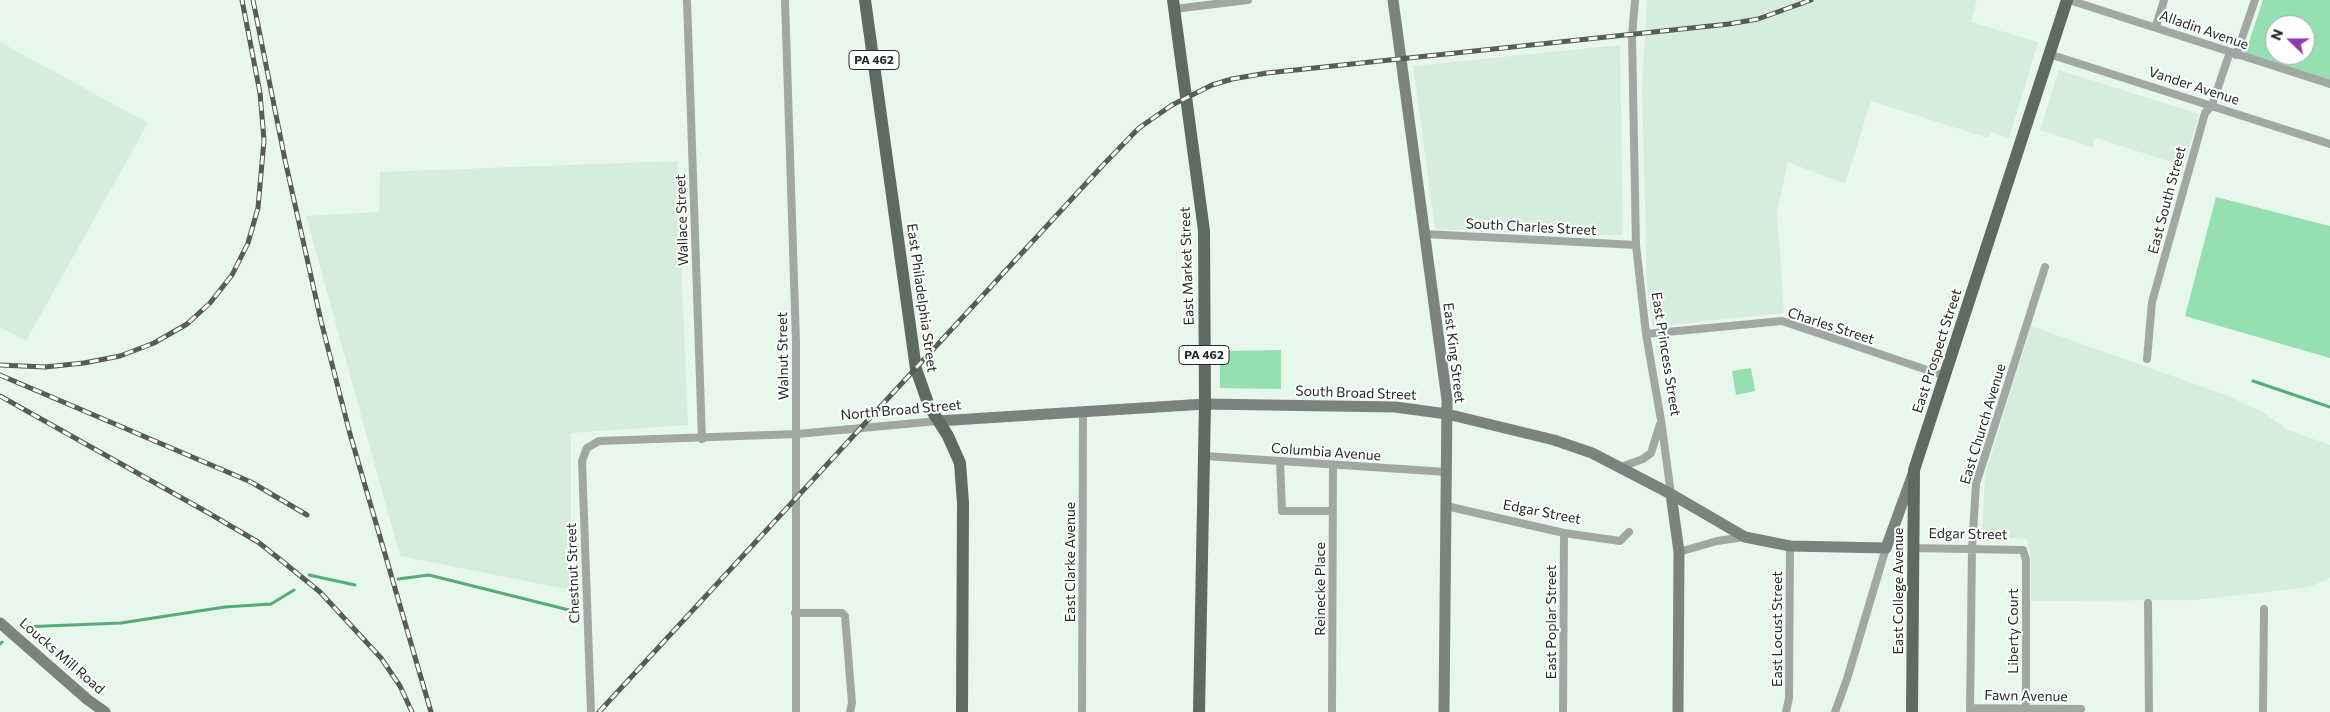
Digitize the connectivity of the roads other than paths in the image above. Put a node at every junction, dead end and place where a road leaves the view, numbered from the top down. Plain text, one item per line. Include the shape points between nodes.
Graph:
1 (687, 0) edge
2 (785, 0) edge
3 (865, 0) edge
4 (1248, 0) edge
5 (1394, 0) edge
6 (1635, 0) edge
7 (2068, 0) edge
8 (2164, 0) edge
9 (2255, 0) edge
10 (1174, 4) edge
11 (2156, 26) junction
12 (2233, 53) junction
13 (2050, 54) junction
14 (2330, 84) edge
15 (2212, 105) junction
16 (2330, 144) edge
17 (1425, 234) junction
18 (1636, 245) junction
19 (2045, 267) dead end
20 (1646, 334) junction
21 (2147, 359) dead end
22 (1945, 376) junction
23 (1205, 404) junction
24 (1083, 412) junction
25 (1447, 414) junction
26 (1661, 420) junction
27 (938, 421) junction
28 (797, 434) junction
29 (702, 439) junction
30 (600, 441) joint
31 (1204, 456) junction
32 (1280, 461) junction
33 (1333, 465) junction
34 (1621, 467) junction
35 (1914, 470) junction
36 (1447, 472) junction
37 (1671, 494) junction
38 (1446, 506) junction
39 (1333, 511) junction
40 (1629, 532) dead end
41 (1564, 533) junction
42 (1745, 537) junction
43 (1790, 546) junction
44 (1886, 548) junction
45 (1912, 548) junction
46 (1972, 549) junction
47 (2023, 550) joint
48 (1680, 552) junction
49 (2148, 603) dead end
50 (2264, 609) dead end
51 (795, 613) junction
52 (0, 623) edge
53 (2081, 709) dead end
54 (1970, 710) edge
55 (2026, 710) edge
56 (105, 712) edge
57 (591, 712) edge
58 (796, 712) edge
59 (850, 712) edge
60 (962, 712) edge
61 (1082, 712) edge
62 (1200, 712) edge
63 (1332, 712) edge
64 (1444, 712) edge
65 (1563, 712) edge
66 (1678, 712) edge
67 (1786, 712) edge
68 (1835, 712) edge
69 (1912, 712) edge
70 (2149, 712) edge
71 (2263, 712) edge

1 - 29 street, Wallace Street
2 - 28 street, Walnut Street
3 - 27 main road, East Philadelphia Street / PA 462 via 916,369 928,406
4 - 10 street
5 - 17 street, East King Street
6 - 18 street, East Princess Street via 1632,43
7 - 11 street, Alladin Avenue
7 - 13 main road, East Prospect Street
8 - 11 street
9 - 12 street, East South Street
10 - 23 main road, East Market Street / PA 462 via 1204,231
11 - 12 street, Alladin Avenue
12 - 14 street, Alladin Avenue
12 - 15 street, East South Street
13 - 15 street, Vander Avenue
13 - 22 main road, East Prospect Street
15 - 16 street, Vander Avenue
15 - 21 street, East South Street via 2205,114 2188,167 2152,302
17 - 18 street, South Charles Street
17 - 25 street, East King Street
18 - 20 street, East Princess Street
19 - 46 street, East Church Avenue via 1976,484
20 - 22 street, Charles Street via 1782,322
20 - 26 street, East Princess Street
22 - 35 main road, East Prospect Street
23 - 24 street, North Broad Street
23 - 25 street, South Broad Street via 1395,407
23 - 31 main road, East Market Street / PA 462
24 - 27 street, North Broad Street
24 - 61 street, East Clarke Avenue
25 - 34 street, South Broad Street via 1554,440
25 - 36 street, East King Street
26 - 34 street via 1651,453
26 - 37 street, East Princess Street
27 - 28 street, North Broad Street
27 - 60 main road, East Philadelphia Street / PA 462 via 956,450 962,479
28 - 29 street, North Broad Street
28 - 51 street, Walnut Street
29 - 30 street, North Broad Street
30 - 57 street, Chestnut Street via 587,448 582,461
31 - 32 street, Columbia Avenue
31 - 62 main road, East Market Street / PA 462
32 - 33 street, Columbia Avenue
32 - 39 street via 1282,511
33 - 36 street, Columbia Avenue
33 - 39 street, Reinecke Place
34 - 37 street, South Broad Street
35 - 44 street, East Prospect Street
35 - 45 main road, East College Avenue
36 - 38 street, East King Street
37 - 42 street
37 - 48 street, East Princess Street
38 - 41 street, Edgar Street
38 - 64 street, East King Street
39 - 63 street, Reinecke Place
40 - 41 street, Edgar Street via 1620,541
41 - 65 street, East Poplar Street
42 - 43 street
42 - 48 street
43 - 44 street
43 - 67 street, East Locust Street via 1789,698
44 - 68 street, East Prospect Street
45 - 46 street, Edgar Street
45 - 69 main road, East College Avenue
46 - 47 street, Edgar Street
46 - 54 street, East Church Avenue
47 - 55 street, Liberty Court via 2026,560
48 - 66 street, East Princess Street
49 - 70 street
50 - 71 street
51 - 58 street, Walnut Street
51 - 59 street via 844,614 852,703
52 - 56 street, Loucks Mill Road
53 - 55 street, Fawn Avenue
54 - 55 street, Fawn Avenue

